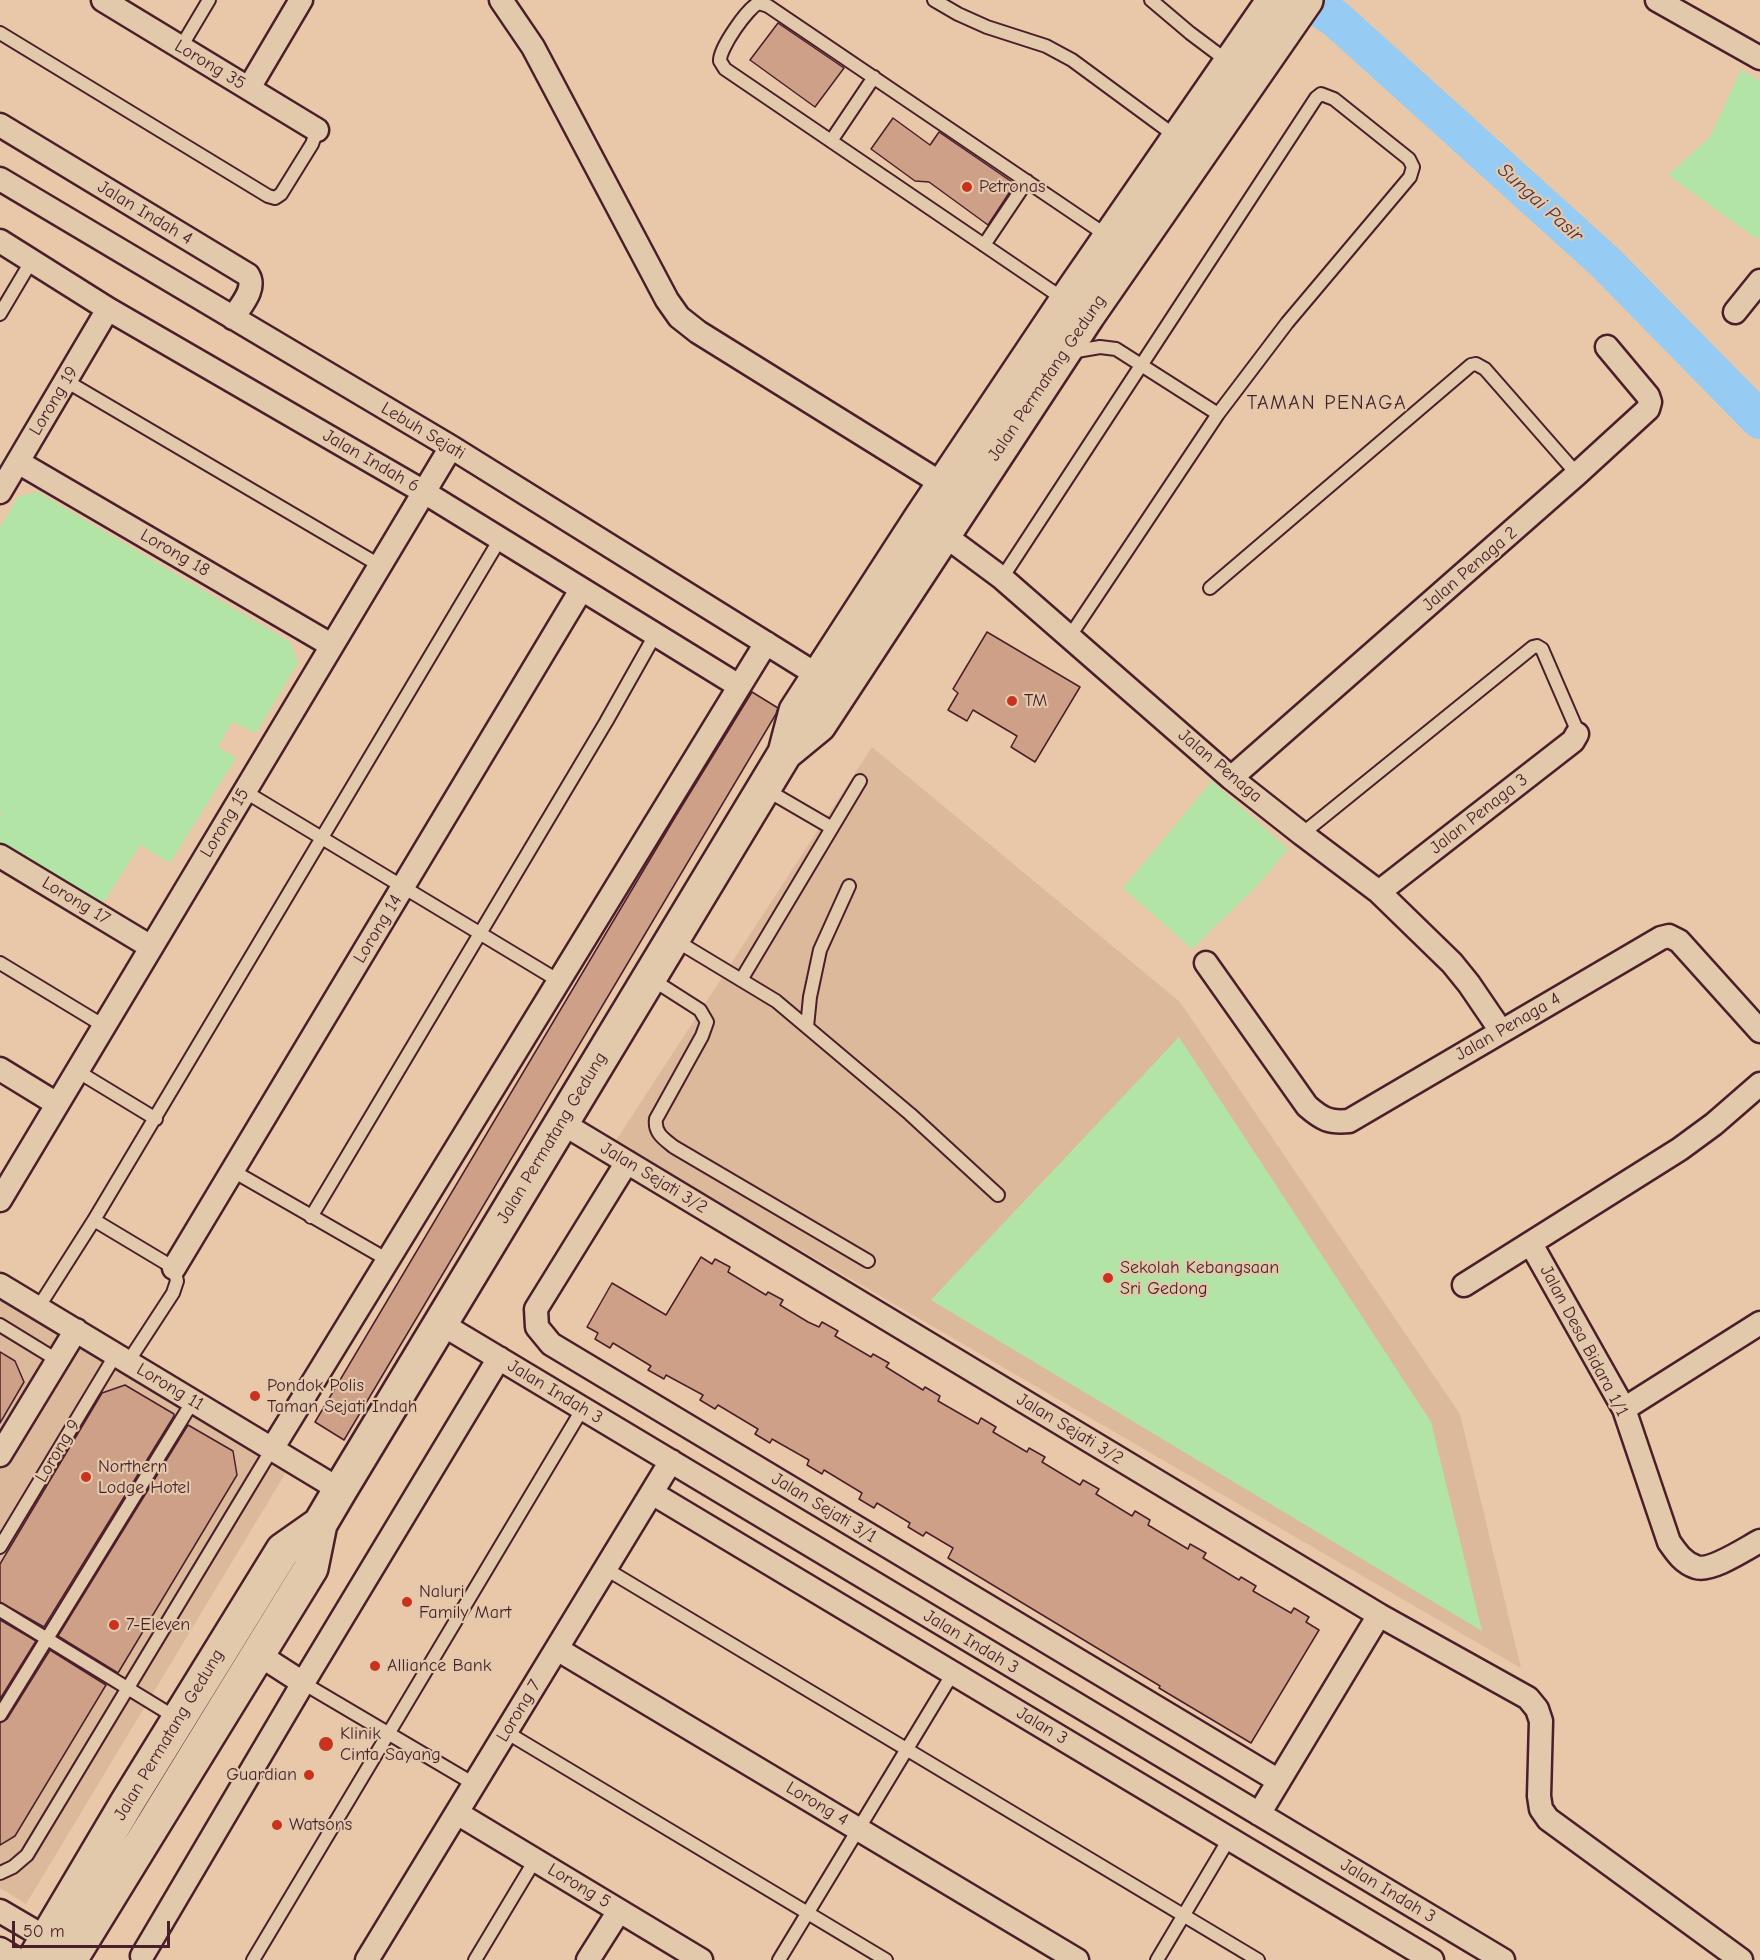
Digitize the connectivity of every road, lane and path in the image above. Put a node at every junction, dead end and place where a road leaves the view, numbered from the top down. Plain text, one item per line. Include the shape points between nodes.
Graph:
1 (209, 0) edge
2 (302, 0) edge
3 (501, 0) edge
4 (934, 0) edge
5 (1152, 0) edge
6 (1657, 0) edge
7 (111, 2) edge
8 (1286, 7) edge
9 (0, 33) edge
10 (181, 47) junction
11 (1760, 58) edge
12 (1231, 64) junction
13 (874, 77) junction
14 (249, 88) junction
15 (0, 125) edge
16 (317, 130) joint
17 (1179, 139) junction
18 (831, 141) junction
19 (0, 179) edge
20 (1027, 181) junction
21 (1110, 238) junction
22 (0, 241) edge
23 (984, 245) junction
24 (32, 260) junction
25 (1760, 281) edge
26 (1066, 301) junction
27 (108, 309) junction
28 (1735, 312) dead end
29 (0, 314) edge
30 (233, 318) junction
31 (1607, 347) dead end
32 (1062, 354) junction
33 (1140, 364) junction
34 (66, 381) junction
35 (1218, 414) junction
36 (451, 447) junction
37 (18, 462) junction
38 (1577, 474) junction
39 (944, 485) junction
40 (0, 492) edge
41 (424, 492) junction
42 (933, 526) junction
43 (500, 539) junction
44 (380, 565) junction
45 (1002, 578) junction
46 (1210, 588) dead end
47 (581, 590) junction
48 (655, 635) junction
49 (1070, 636) junction
50 (766, 643) junction
51 (331, 645) junction
52 (830, 683) junction
53 (739, 686) junction
54 (1577, 734) joint
55 (1231, 778) junction
56 (860, 782) dead end
57 (764, 788) junction
58 (244, 791) junction
59 (832, 828) junction
60 (1302, 834) junction
61 (322, 838) junction
62 (0, 856) edge
63 (849, 886) dead end
64 (404, 887) junction
65 (1379, 892) junction
66 (480, 933) junction
67 (672, 939) junction
68 (151, 946) junction
69 (0, 963) edge
70 (1206, 963) dead end
71 (649, 977) junction
72 (741, 980) junction
73 (559, 981) junction
74 (104, 1026) junction
75 (807, 1027) junction
76 (1501, 1031) junction
77 (1760, 1031) edge
78 (0, 1070) edge
79 (77, 1071) junction
80 (1760, 1084) edge
81 (57, 1104) junction
82 (156, 1119) junction
83 (562, 1123) junction
84 (627, 1162) junction
85 (233, 1171) junction
86 (3, 1187) edge
87 (998, 1195) dead end
88 (311, 1217) junction
89 (94, 1220) junction
90 (1532, 1244) junction
91 (388, 1260) junction
92 (868, 1261) dead end
93 (174, 1268) junction
94 (0, 1285) edge
95 (1464, 1285) dead end
96 (38, 1308) junction
97 (440, 1323) junction
98 (1760, 1323) edge
99 (0, 1325) edge
100 (76, 1330) junction
101 (122, 1358) junction
102 (499, 1358) junction
103 (57, 1360) junction
104 (193, 1401) junction
105 (583, 1408) junction
106 (1624, 1409) junction
107 (272, 1449) junction
108 (0, 1455) edge
109 (671, 1461) junction
110 (340, 1490) junction
111 (652, 1493) junction
112 (320, 1524) junction
113 (1760, 1541) edge
114 (0, 1547) edge
115 (606, 1569) junction
116 (0, 1610) edge
117 (1379, 1615) junction
118 (47, 1639) junction
119 (557, 1649) junction
120 (258, 1654) junction
121 (953, 1673) junction
122 (303, 1683) junction
123 (128, 1689) junction
124 (0, 1715) edge
125 (179, 1719) junction
126 (506, 1732) junction
127 (388, 1733) junction
128 (906, 1749) junction
129 (1279, 1781) junction
130 (474, 1784) junction
131 (457, 1813) junction
132 (1259, 1814) junction
133 (858, 1829) junction
134 (1229, 1839) junction
135 (535, 1860) junction
136 (0, 1873) edge
137 (0, 1911) edge
138 (619, 1911) junction
139 (807, 1913) junction
140 (1184, 1915) junction
141 (0, 1949) edge
142 (56, 1953) edge
143 (1408, 1954) edge
144 (142, 1958) edge
145 (18, 1960) edge
146 (253, 1960) edge
147 (367, 1960) edge
148 (475, 1960) edge
149 (588, 1960) edge
150 (701, 1960) edge
151 (779, 1960) edge
152 (886, 1960) edge
153 (1077, 1960) edge
154 (1157, 1960) edge
155 (1258, 1960) edge
156 (1432, 1960) edge
157 (1503, 1960) edge
158 (1741, 1960) edge

1 - 10 lane
2 - 14 street
3 - 39 street via 533,47 679,317
4 - 17 lane via 987,27 1046,46 1072,60
5 - 12 lane
6 - 11 street
7 - 10 street, Lorong 35
8 - 12 main road, Jalan Permatang Gedung
8 - 32 main road, Jalan Permatang Gedung
9 - 16 lane via 268,196 275,198 281,194
10 - 14 street, Lorong 35
12 - 17 main road, Jalan Permatang Gedung
13 - 18 lane
13 - 18 lane via 764,3 754,5 738,26 721,52 722,66
13 - 20 lane
14 - 16 street, Lorong 35
15 - 30 street, Jalan Indah 4 via 248,275 252,287
17 - 21 main road, Jalan Permatang Gedung
18 - 23 lane
19 - 30 street, Lebuh Sejati
20 - 21 lane
20 - 23 lane
21 - 26 main road, Jalan Permatang Gedung
22 - 24 street, Jalan Indah 6
23 - 26 lane
24 - 27 street, Jalan Indah 6
24 - 29 lane
25 - 28 street
26 - 39 main road, Jalan Permatang Gedung
27 - 34 street, Lorong 19
27 - 41 street, Jalan Indah 6
30 - 36 street, Lebuh Sejati
31 - 38 street, Jalan Penaga 2 via 1650,402 1648,409
32 - 33 lane via 1084,348 1116,349
32 - 42 main road, Jalan Permatang Gedung
33 - 35 lane
33 - 35 lane via 1312,103 1321,94 1334,99 1409,159 1413,167 1410,177 1287,322
33 - 45 lane
34 - 37 street, Lorong 19
34 - 44 lane
35 - 49 lane
36 - 41 street, Lorong 15
36 - 50 street, Lebuh Sejati
37 - 40 street, Lorong 19
37 - 51 street, Lorong 18
38 - 46 lane via 1485,369 1471,365
38 - 55 street, Jalan Penaga 2
39 - 42 main road, Jalan Permatang Gedung
41 - 43 street, Jalan Indah 6
41 - 44 street, Lorong 15
42 - 45 street, Jalan Penaga
42 - 52 main road, Jalan Permatang Gedung
43 - 47 street, Jalan Indah 6
43 - 61 lane
44 - 51 street, Lorong 15
45 - 49 street, Jalan Penaga
47 - 48 street, Jalan Indah 6
47 - 64 street, Lorong 14
48 - 53 street, Jalan Indah 6
48 - 66 lane
49 - 55 street, Jalan Penaga
50 - 52 street, Lebuh Sejati
50 - 53 street
51 - 58 street, Lorong 15
52 - 57 main road, Jalan Permatang Gedung via 819,725 785,753
53 - 73 street
54 - 60 lane via 1542,649 1533,647
54 - 65 street, Jalan Penaga 3
55 - 60 street, Jalan Penaga
56 - 59 lane
57 - 59 lane
57 - 67 main road, Jalan Permatang Gedung
58 - 61 lane
58 - 68 street, Lorong 15
59 - 72 lane
60 - 65 street, Jalan Penaga
61 - 64 lane
61 - 82 lane
62 - 68 street, Lorong 17
63 - 75 lane via 820,950
64 - 66 lane
64 - 85 street, Lorong 14
65 - 76 street, Jalan Penaga via 1452,963
66 - 73 lane
66 - 88 lane
67 - 71 main road, Jalan Permatang Gedung
67 - 72 lane
68 - 74 street, Lorong 15
69 - 74 lane
70 - 76 street, Jalan Penaga 4 via 1307,1106 1333,1122 1349,1121
71 - 83 main road, Jalan Permatang Gedung
71 - 92 lane via 700,1010 707,1022 656,1119 661,1137
72 - 75 lane via 776,1001
73 - 91 street
74 - 79 street, Lorong 15
75 - 87 lane
76 - 77 street, Jalan Penaga 4 via 1669,936 1679,940
78 - 81 street
79 - 81 street, Lorong 15
79 - 82 lane
80 - 90 street via 1680,1149
81 - 86 street, Lorong 15
82 - 89 lane
83 - 84 street, Jalan Sejati 3/2
83 - 97 main road, Jalan Permatang Gedung
84 - 117 street, Jalan Sejati 3/2
84 - 129 street, Jalan Sejati 3/1 via 536,1309 537,1327 551,1344
85 - 88 lane
85 - 93 street, Lorong 14
88 - 91 lane
89 - 93 lane
89 - 96 lane
90 - 95 street
90 - 106 street, Jalan Desa Bidara 1/1
91 - 107 street
93 - 101 lane, Lorong 9 via 177,1281 173,1293
94 - 96 street, Lorong 11
96 - 100 street, Lorong 11
97 - 102 street, Jalan Indah 3
97 - 110 main road, Jalan Permatang Gedung
98 - 106 street
99 - 103 lane
100 - 101 street, Lorong 11
100 - 103 street
101 - 104 street, Lorong 11
101 - 114 lane, Lorong 9
102 - 105 street, Jalan Indah 3
102 - 122 street
103 - 108 street
104 - 107 street, Lorong 11
104 - 118 lane
105 - 109 street, Jalan Indah 3
105 - 127 lane
106 - 113 street, Jalan Desa Bidara 1/1 via 1669,1542 1681,1558 1696,1568 1709,1568
107 - 110 street, Lorong 11
107 - 123 lane
109 - 111 street, Lorong 7
109 - 132 street, Jalan Indah 3
110 - 112 main road, Jalan Permatang Gedung
111 - 115 street, Lorong 7
111 - 121 street, Jalan 3
112 - 120 main road, Jalan Permatang Gedung via 310,1568
112 - 125 main road, Jalan Permatang Gedung via 283,1550
115 - 119 street, Lorong 7
115 - 128 lane
116 - 118 lane
117 - 129 street
117 - 158 street, Jalan Sejati 3/2 via 1528,1698 1538,1709 1541,1721 1539,1796 1548,1819
118 - 123 lane
118 - 124 lane
119 - 126 street, Lorong 7
119 - 133 street, Lorong 4
120 - 122 street
120 - 142 main road, Jalan Permatang Gedung
121 - 128 lane
121 - 134 street, Jalan 3
122 - 127 lane
122 - 144 street
123 - 125 lane
123 - 136 lane via 27,1856
125 - 142 main road, Jalan Permatang Gedung via 127,1803
126 - 130 street, Lorong 7
126 - 139 lane
127 - 130 lane
127 - 146 lane
128 - 133 lane
128 - 140 lane
129 - 132 street
130 - 131 street, Lorong 7
131 - 135 street, Lorong 5
131 - 147 street, Lorong 7
132 - 157 street, Jalan Indah 3
133 - 139 lane
133 - 153 street, Lorong 4
134 - 140 lane
134 - 143 street, Jalan 3
135 - 138 street, Lorong 5
135 - 148 lane
137 - 142 street
138 - 149 street
138 - 150 street, Lorong 5
139 - 151 lane
139 - 152 lane
140 - 154 lane
140 - 155 lane
141 - 145 street
143 - 156 street, Jalan 3

